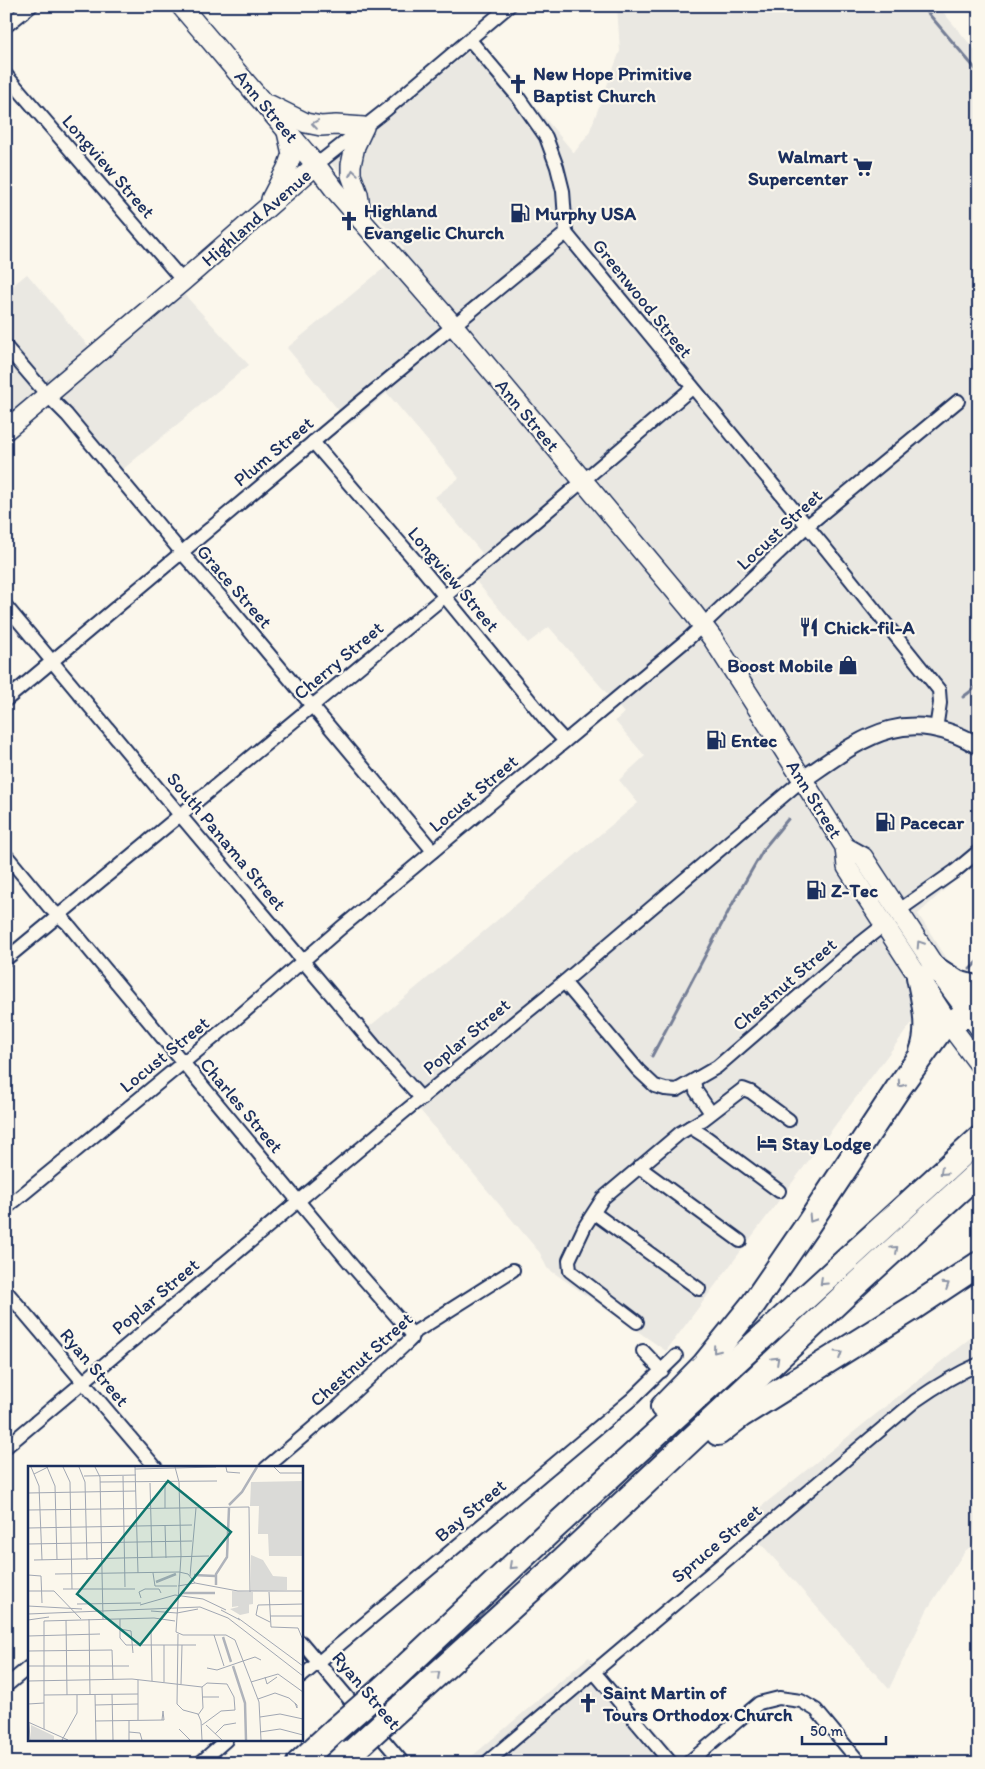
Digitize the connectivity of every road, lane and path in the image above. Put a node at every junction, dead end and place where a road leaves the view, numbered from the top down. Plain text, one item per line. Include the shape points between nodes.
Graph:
1 (31, 6) edge
2 (181, 6) edge
3 (509, 6) edge
4 (6, 26) edge
5 (470, 40) junction
6 (6, 75) edge
7 (261, 100) junction
8 (364, 127) junction
9 (287, 130) junction
10 (316, 165) junction
11 (266, 208) junction
12 (362, 221) junction
13 (566, 234) junction
14 (183, 281) junction
15 (454, 324) junction
16 (6, 347) edge
17 (692, 388) junction
18 (48, 396) junction
19 (958, 401) dead end
20 (6, 430) edge
21 (313, 442) junction
22 (583, 481) junction
23 (807, 526) junction
24 (182, 553) junction
25 (445, 596) junction
26 (6, 606) edge
27 (703, 626) junction
28 (53, 661) junction
29 (6, 700) edge
30 (312, 707) junction
31 (936, 729) junction
32 (565, 741) junction
33 (979, 746) edge
34 (802, 780) junction
35 (180, 816) junction
36 (433, 851) junction
37 (979, 851) edge
38 (6, 855) edge
39 (59, 915) junction
40 (892, 918) junction
41 (6, 959) edge
42 (304, 961) junction
43 (928, 973) junction
44 (564, 982) junction
45 (979, 989) edge
46 (969, 1017) edge
47 (918, 1060) junction
48 (182, 1064) junction
49 (979, 1064) edge
50 (694, 1081) junction
51 (422, 1099) junction
52 (711, 1113) junction
53 (789, 1120) dead end
54 (690, 1127) junction
55 (979, 1139) edge
56 (639, 1167) junction
57 (979, 1172) edge
58 (779, 1191) dead end
59 (298, 1201) junction
60 (6, 1208) edge
61 (594, 1213) junction
62 (740, 1241) dead end
63 (979, 1264) edge
64 (513, 1270) dead end
65 (699, 1289) dead end
66 (6, 1290) edge
67 (637, 1322) dead end
68 (412, 1334) junction
69 (643, 1351) dead end
70 (676, 1356) dead end
71 (979, 1364) edge
72 (662, 1371) junction
73 (84, 1382) junction
74 (6, 1447) edge
75 (154, 1466) edge
76 (268, 1466) edge
77 (548, 1533) junction
78 (550, 1573) junction
79 (302, 1643) edge
80 (319, 1662) junction
81 (28, 1668) edge
82 (594, 1672) junction
83 (302, 1676) edge
84 (6, 1686) edge
85 (224, 1742) edge
86 (346, 1757) edge
87 (200, 1763) edge
88 (299, 1763) edge
89 (403, 1763) edge
90 (486, 1763) edge
91 (671, 1763) edge
92 (688, 1763) edge
93 (860, 1763) edge

1 - 4 street
2 - 7 main road, Ann Street
3 - 5 street, Highland Avenue
5 - 8 street, Highland Avenue
5 - 13 street via 518,97 546,137 563,191
6 - 14 street, Longview Street
8 -> 7 main road via 306,123
7 - 9 main road, Ann Street
8 - 10 street, Highland Avenue
12 -> 8 main road via 351,165
9 - 10 main road, Ann Street
9 - 11 main road via 292,154
10 - 11 main road, Highland Avenue
10 - 12 main road, Ann Street
11 - 14 main road, Highland Avenue
12 - 15 main road, Ann Street
13 - 15 street, Plum Street
13 - 17 street, Greenwood Street
14 - 18 main road, Highland Avenue
15 - 21 street, Plum Street
15 - 22 main road, Ann Street
16 - 18 street, Grace Street
17 - 22 street, Cherry Street
17 - 23 street, Greenwood Street
18 - 20 main road, Highland Avenue
18 - 24 street, Grace Street
19 - 23 street, Locust Street
21 - 24 street, Plum Street
21 - 25 street, Longview Street
22 - 25 street, Cherry Street
22 - 27 main road, Ann Street
23 - 27 street, Locust Street
23 - 31 street, Greenwood Street via 939,690
24 - 28 street, Plum Street
24 - 30 street, Grace Street
25 - 30 street, Cherry Street
25 - 32 street, Longview Street
26 - 28 street, South Panama Street
27 - 32 street, Locust Street
27 - 34 main road, Ann Street
28 - 29 street, Plum Street
28 - 35 street, South Panama Street
30 - 35 street, Cherry Street
30 - 36 street, Grace Street
31 - 33 street, Poplar Street
31 - 34 street, Poplar Street via 899,727 866,738
32 - 36 street, Locust Street
34 - 40 main road, Ann Street via 845,847 847,867
34 - 44 street, Poplar Street
35 - 39 street, Cherry Street
35 - 42 street, South Panama Street
36 - 42 street, Locust Street
37 - 40 street, Chestnut Street
38 - 39 street, Charles Street
39 - 41 street, Cherry Street
39 - 48 street, Charles Street
40 - 43 main road, Ann Street
40 - 50 street, Chestnut Street via 708,1073
42 - 48 street, Locust Street
42 - 51 street, South Panama Street
43 - 45 highway
43 - 46 main road, Ann Street
43 - 47 highway via 926,1038
44 - 50 street, Chestnut Street via 655,1086 678,1090
44 - 51 street, Poplar Street
46 - 47 highway via 940,1030
46 - 49 main road, Ann Street
47 -> 77 highway via 754,1303 704,1365 574,1493
48 - 59 street, Charles Street
48 - 60 street, Locust Street
50 - 52 street via 696,1091
51 - 59 street, Poplar Street
52 - 53 street via 743,1089
52 - 54 street
54 - 56 street
54 - 58 street
55 -> 77 highway
56 - 61 street via 603,1198
56 - 62 street
78 -> 57 highway
59 - 68 street, Charles Street
59 - 73 street, Poplar Street
61 - 65 street
61 - 67 street via 569,1260 570,1271
78 -> 63 highway via 741,1415
64 - 68 street, Chestnut Street
66 - 73 street, Ryan Street
68 - 76 street, Chestnut Street via 408,1342 341,1404
69 - 72 street
70 - 72 street, Bay Street
71 - 82 street, Spruce Street via 915,1401
72 - 80 street, Bay Street
73 - 74 street, Poplar Street
73 - 75 street, Ryan Street
77 -> 88 highway, bridge
86 -> 78 highway, bridge
79 - 80 street, Ryan Street
80 - 83 street, Bay Street
80 - 89 street, Ryan Street
81 - 84 street
82 - 90 street, Spruce Street
82 - 91 street
85 - 87 street
92 - 93 street via 759,1703 778,1698 801,1701 816,1710

